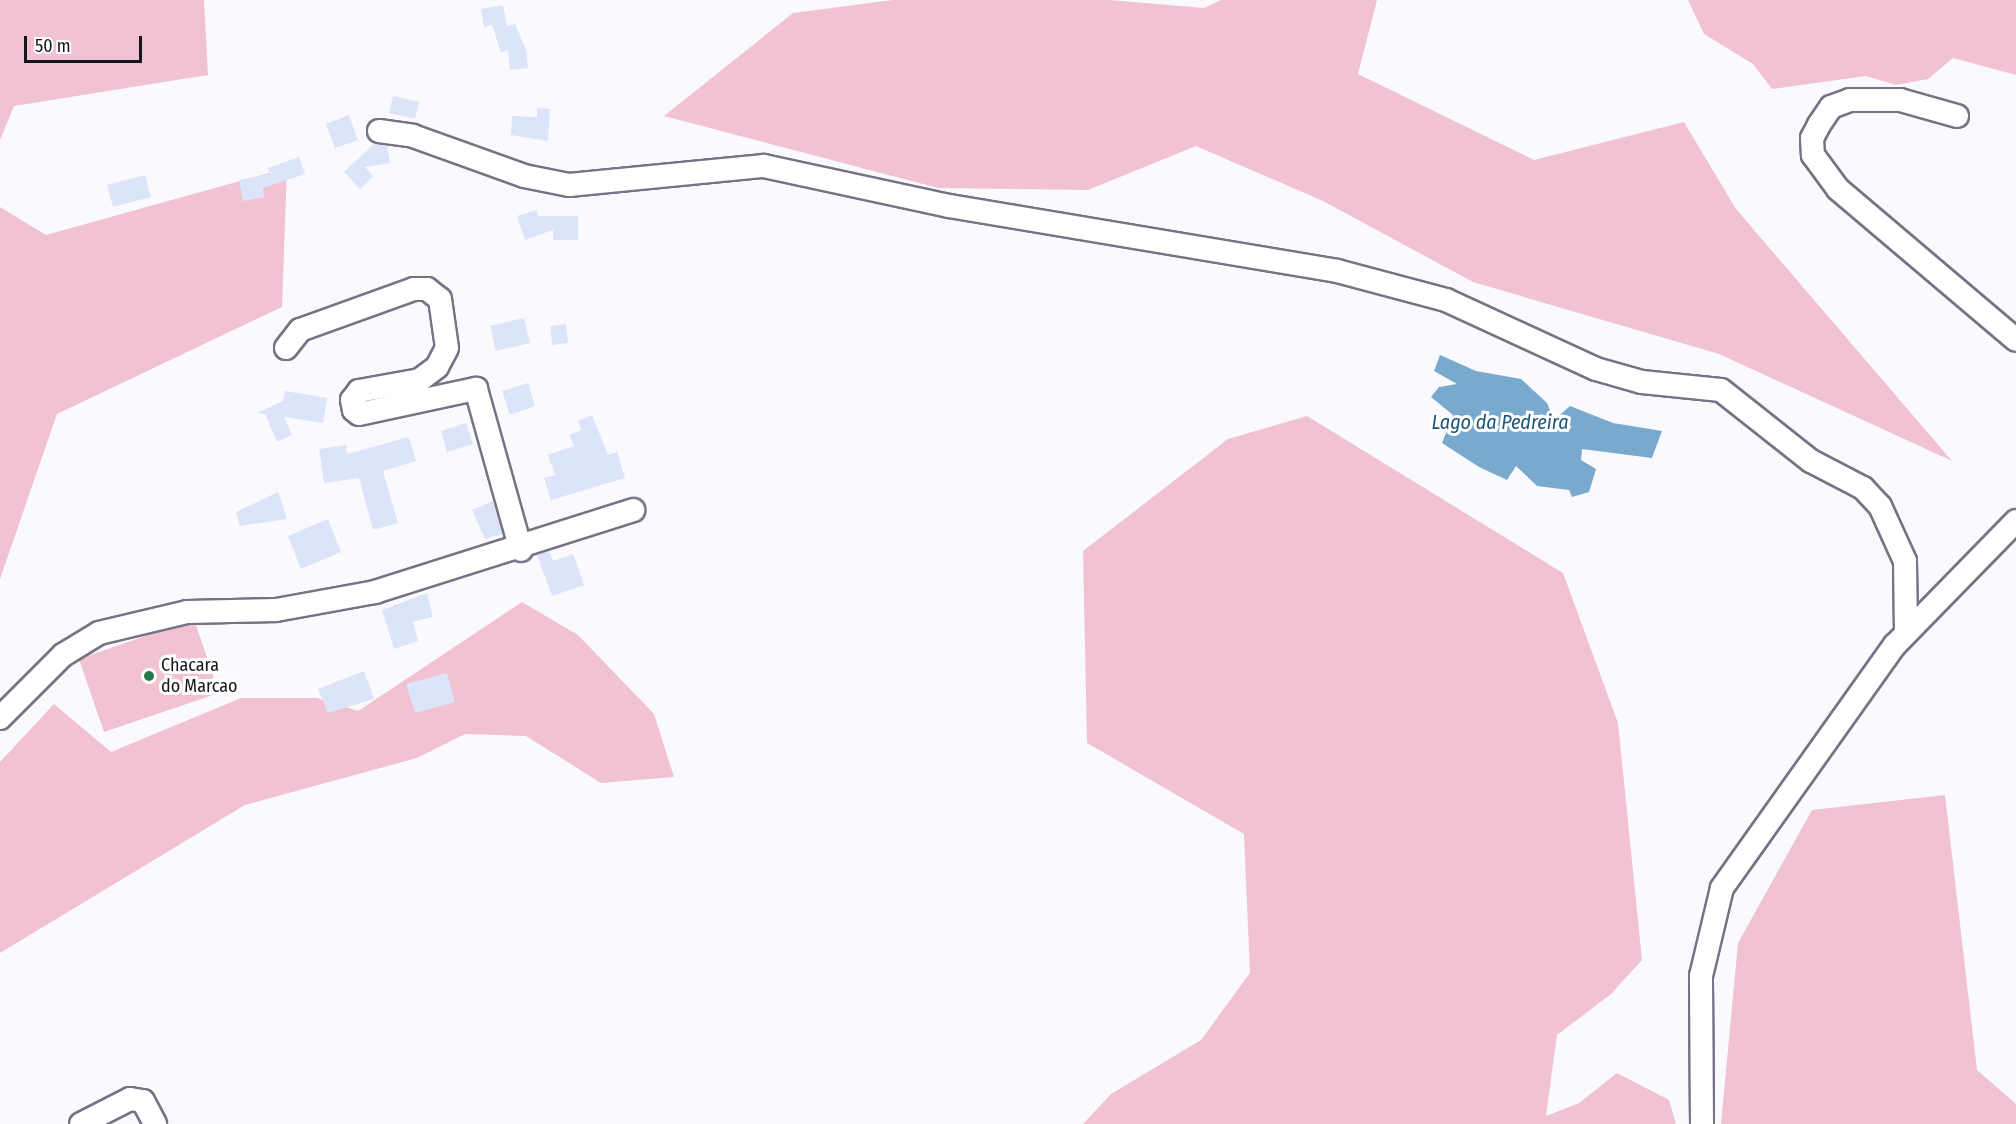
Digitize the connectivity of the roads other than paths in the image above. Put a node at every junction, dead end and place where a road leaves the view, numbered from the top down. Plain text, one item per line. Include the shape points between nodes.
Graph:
1 (1957, 116) dead end
2 (379, 131) dead end
3 (2016, 340) edge
4 (286, 348) dead end
5 (633, 510) dead end
6 (2016, 521) edge
7 (521, 550) junction
8 (1906, 633) junction
9 (0, 718) edge
10 (81, 1124) edge
11 (154, 1124) edge
12 (1702, 1124) edge

1 - 3 street via 1900,100 1850,100 1831,107 1812,138 1813,155 1838,189
2 - 8 street via 413,136 524,176 569,185 764,166 826,176 949,206 1337,271 1446,300 1596,369 1642,382 1721,390 1810,461 1863,488 1880,506 1905,561
4 - 7 street via 300,330 414,289 427,289 440,299 447,348 437,367 420,380 359,392 352,400 354,410 359,414 469,386 476,389
5 - 7 street
6 - 8 street
7 - 9 street via 375,592 276,610 188,612 99,633 63,655
8 - 12 street via 1722,888 1701,976
10 - 11 street via 130,1099 143,1101

